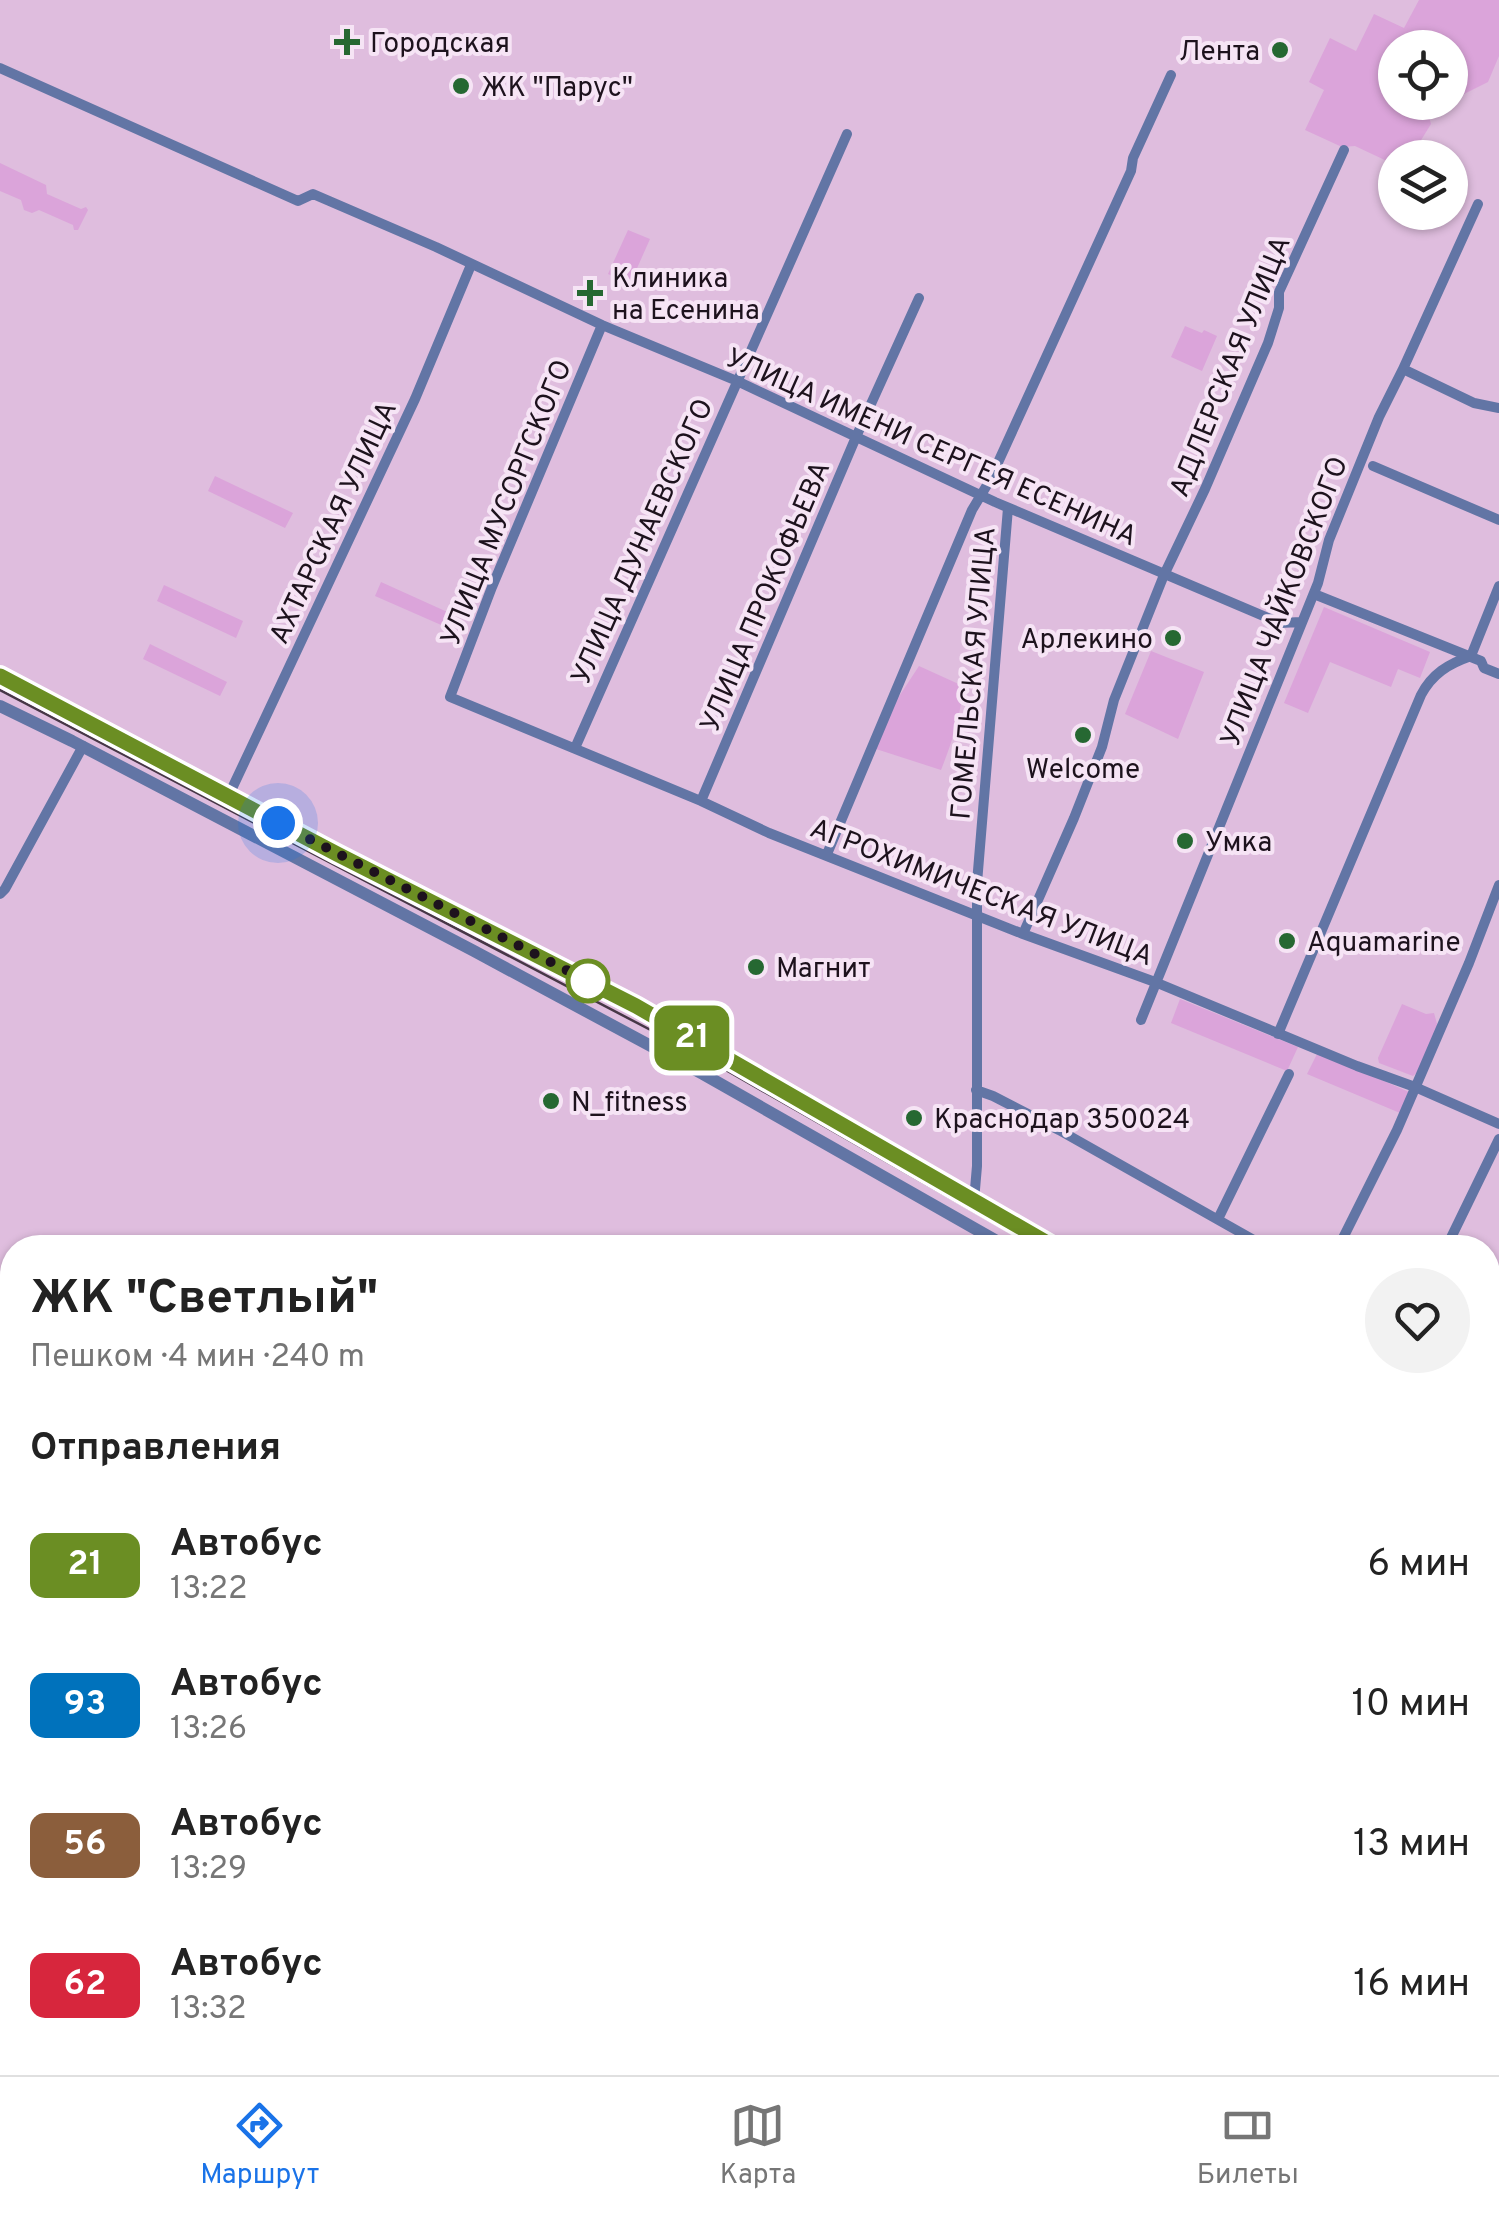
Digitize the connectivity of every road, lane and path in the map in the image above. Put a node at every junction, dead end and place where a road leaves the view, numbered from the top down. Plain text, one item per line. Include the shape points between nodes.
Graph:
1 (0, 68) edge
2 (1171, 75) dead end
3 (846, 134) dead end
4 (1344, 150) dead end
5 (1478, 204) dead end
6 (471, 265) junction
7 (918, 298) dead end
8 (602, 324) junction
9 (1403, 370) junction
10 (737, 381) junction
11 (1499, 408) edge
12 (856, 437) junction
13 (1373, 466) dead end
14 (980, 495) junction
15 (1008, 508) junction
16 (1499, 520) edge
17 (1164, 575) junction
18 (1499, 586) edge
19 (1314, 594) junction
20 (1301, 622) junction
21 (1470, 656) junction
22 (1499, 674) edge
23 (0, 676) edge
24 (450, 697) joint
25 (0, 706) edge
26 (83, 720) junction
27 (78, 744) junction
28 (132, 745) junction
29 (574, 748) junction
30 (122, 767) junction
31 (228, 797) junction
32 (701, 801) junction
33 (827, 854) junction
34 (1499, 885) edge
35 (0, 894) edge
36 (976, 914) junction
37 (1023, 934) junction
38 (1155, 982) junction
39 (1141, 1020) dead end
40 (1278, 1034) junction
41 (1289, 1074) dead end
42 (1415, 1088) junction
43 (976, 1090) junction
44 (1499, 1124) edge
45 (1499, 1139) edge
46 (974, 1201) junction
47 (1218, 1219) junction
48 (986, 1235) edge
49 (1033, 1235) edge
50 (1246, 1235) edge
51 (1344, 1235) edge
52 (1452, 1235) edge

1 - 6 street, УЛИЦА ИМЕНИ СЕРГЕЯ ЕСЕНИНА via 298,201 313,194
2 - 14 street
3 - 10 street, УЛИЦА ДУНАЕВСКОГО
4 - 17 street, АДЛЕРСКАЯ УЛИЦА
5 - 9 street, УЛИЦА ЧАЙКОВСКОГО
6 - 8 street, УЛИЦА ИМЕНИ СЕРГЕЯ ЕСЕНИНА
6 - 31 street, АХТАРСКАЯ УЛИЦА via 415,400
7 - 12 street, УЛИЦА ПРОКОФЬЕВА
8 - 10 street, УЛИЦА ИМЕНИ СЕРГЕЯ ЕСЕНИНА
8 - 24 street, УЛИЦА МУСОРГСКОГО
9 - 11 street
9 - 19 street, УЛИЦА ЧАЙКОВСКОГО via 1329,540
10 - 12 street, УЛИЦА ИМЕНИ СЕРГЕЯ ЕСЕНИНА
10 - 29 street, УЛИЦА ДУНАЕВСКОГО
12 - 14 street, УЛИЦА ИМЕНИ СЕРГЕЯ ЕСЕНИНА
12 - 32 street, УЛИЦА ПРОКОФЬЕВА
13 - 16 street
14 - 15 street, УЛИЦА ИМЕНИ СЕРГЕЯ ЕСЕНИНА
14 - 33 street
15 - 17 street, УЛИЦА ИМЕНИ СЕРГЕЯ ЕСЕНИНА
15 - 36 street, ГОМЕЛЬСКАЯ УЛИЦА
17 - 20 street, УЛИЦА ИМЕНИ СЕРГЕЯ ЕСЕНИНА via 1280,623
17 - 37 street, АДЛЕРСКАЯ УЛИЦА via 1102,747
18 - 21 street
19 - 20 street, УЛИЦА ЧАЙКОВСКОГО
19 - 21 street
20 - 38 street, УЛИЦА ЧАЙКОВСКОГО
21 - 22 street
21 - 40 street via 1437,673 1420,696
23 - 26 street
24 - 29 street, АГРОХИМИЧЕСКАЯ УЛИЦА
25 - 27 street
26 - 27 street
26 - 28 street
27 - 30 street
27 - 35 street
28 - 30 street via 120,756
28 - 31 street
29 - 32 street, АГРОХИМИЧЕСКАЯ УЛИЦА
30 - 48 street via 703,1074
31 - 46 street via 636,1006
32 - 33 street, АГРОХИМИЧЕСКАЯ УЛИЦА
33 - 36 street, АГРОХИМИЧЕСКАЯ УЛИЦА
34 - 42 street
36 - 37 street, АГРОХИМИЧЕСКАЯ УЛИЦА
36 - 43 street, ГОМЕЛЬСКАЯ УЛИЦА
37 - 38 street, АГРОХИМИЧЕСКАЯ УЛИЦА
38 - 39 street, УЛИЦА ЧАЙКОВСКОГО
38 - 40 street, АГРОХИМИЧЕСКАЯ УЛИЦА
40 - 42 street, АГРОХИМИЧЕСКАЯ УЛИЦА
41 - 47 street
42 - 44 street, АГРОХИМИЧЕСКАЯ УЛИЦА
42 - 51 street
43 - 46 street, ГОМЕЛЬСКАЯ УЛИЦА
43 - 47 street
45 - 52 street
46 - 49 street
47 - 50 street

